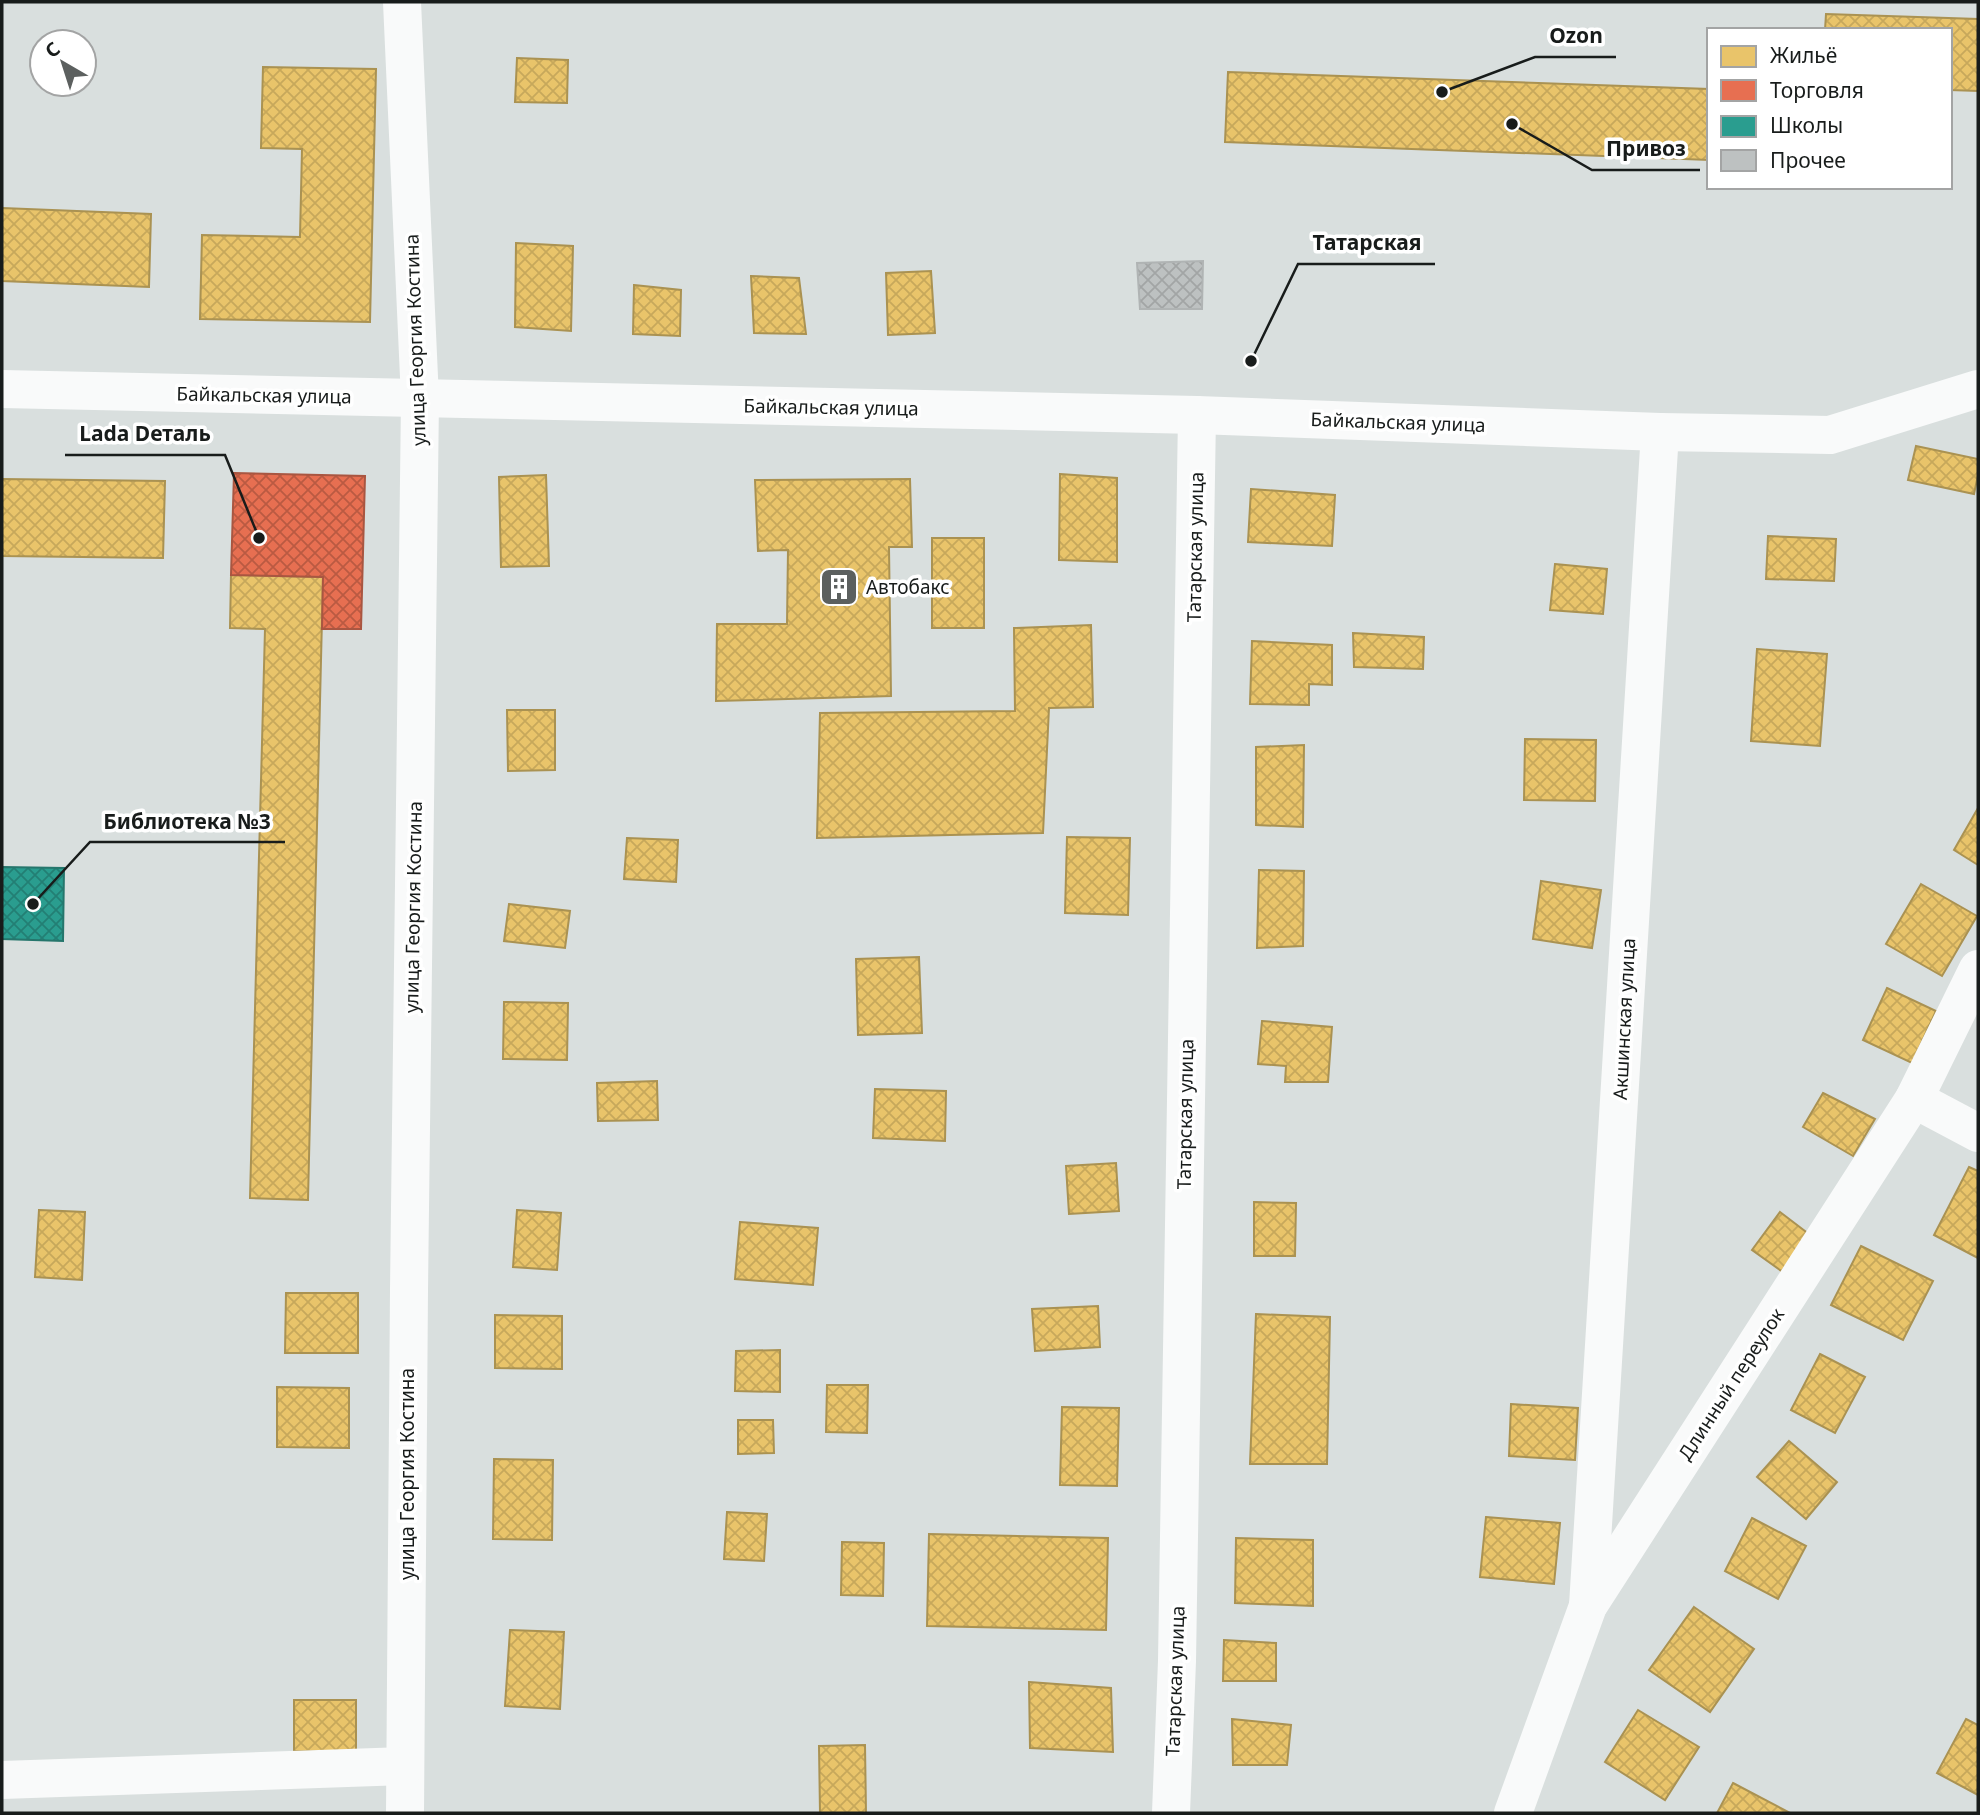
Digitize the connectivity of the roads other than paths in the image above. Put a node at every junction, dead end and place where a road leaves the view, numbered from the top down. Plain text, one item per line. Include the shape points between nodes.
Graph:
1 (402, 2) edge
2 (2, 389) edge
3 (1978, 389) edge
4 (420, 399) junction
5 (1197, 415) junction
6 (1660, 432) junction
7 (1974, 989) edge
8 (1914, 1099) junction
9 (1978, 1133) edge
10 (1588, 1606) junction
11 (405, 1766) junction
12 (2, 1780) edge
13 (405, 1813) edge
14 (1171, 1813) edge
15 (1514, 1813) edge

1 - 4 street, улица Георгия Костина
2 - 4 street, Байкальская улица
3 - 6 street, Байкальская улица via 1830,435
4 - 5 street, Байкальская улица
4 - 11 street, улица Георгия Костина
5 - 6 street, Байкальская улица
5 - 14 street, Татарская улица
6 - 10 street, Акшинская улица
7 - 8 street, Длинный переулок
8 - 9 street
8 - 10 street, Длинный переулок
10 - 15 street, Длинный переулок
11 - 12 street
11 - 13 street, улица Георгия Костина

